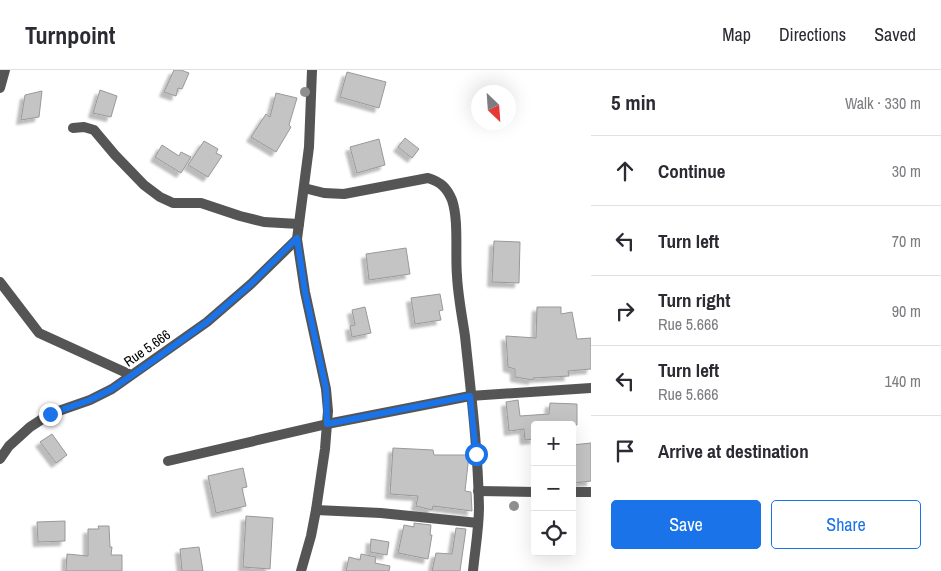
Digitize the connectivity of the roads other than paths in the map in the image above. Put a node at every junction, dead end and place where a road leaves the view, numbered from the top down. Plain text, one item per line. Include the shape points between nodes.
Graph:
1 (5, 70) edge
2 (312, 70) edge
3 (0, 88) edge
4 (73, 128) dead end
5 (304, 188) junction
6 (299, 224) junction
7 (297, 238) junction
8 (0, 282) edge
9 (131, 375) junction
10 (591, 388) edge
11 (470, 396) junction
12 (327, 424) junction
13 (0, 459) edge
14 (168, 461) dead end
15 (478, 491) junction
16 (531, 492) edge
17 (576, 492) edge
18 (591, 492) edge
19 (316, 510) junction
20 (478, 522) junction
21 (301, 571) edge
22 (473, 571) edge

1 - 3 street
2 - 5 street
4 - 6 street via 94,130 144,185 173,203 201,203 264,222
5 - 6 street
5 - 11 street via 344,194 428,178 439,181 447,190 455,219 456,276
6 - 7 street
7 - 9 street, Rue 5.666 via 207,322
7 - 12 street via 326,389
8 - 9 street via 39,333
9 - 13 street, Rue 5.666 via 90,400 50,414 9,446
10 - 11 street
11 - 12 street
11 - 15 street
12 - 14 street
12 - 19 street
15 - 16 street
15 - 20 street
17 - 18 street
19 - 20 street
19 - 21 street
20 - 22 street

